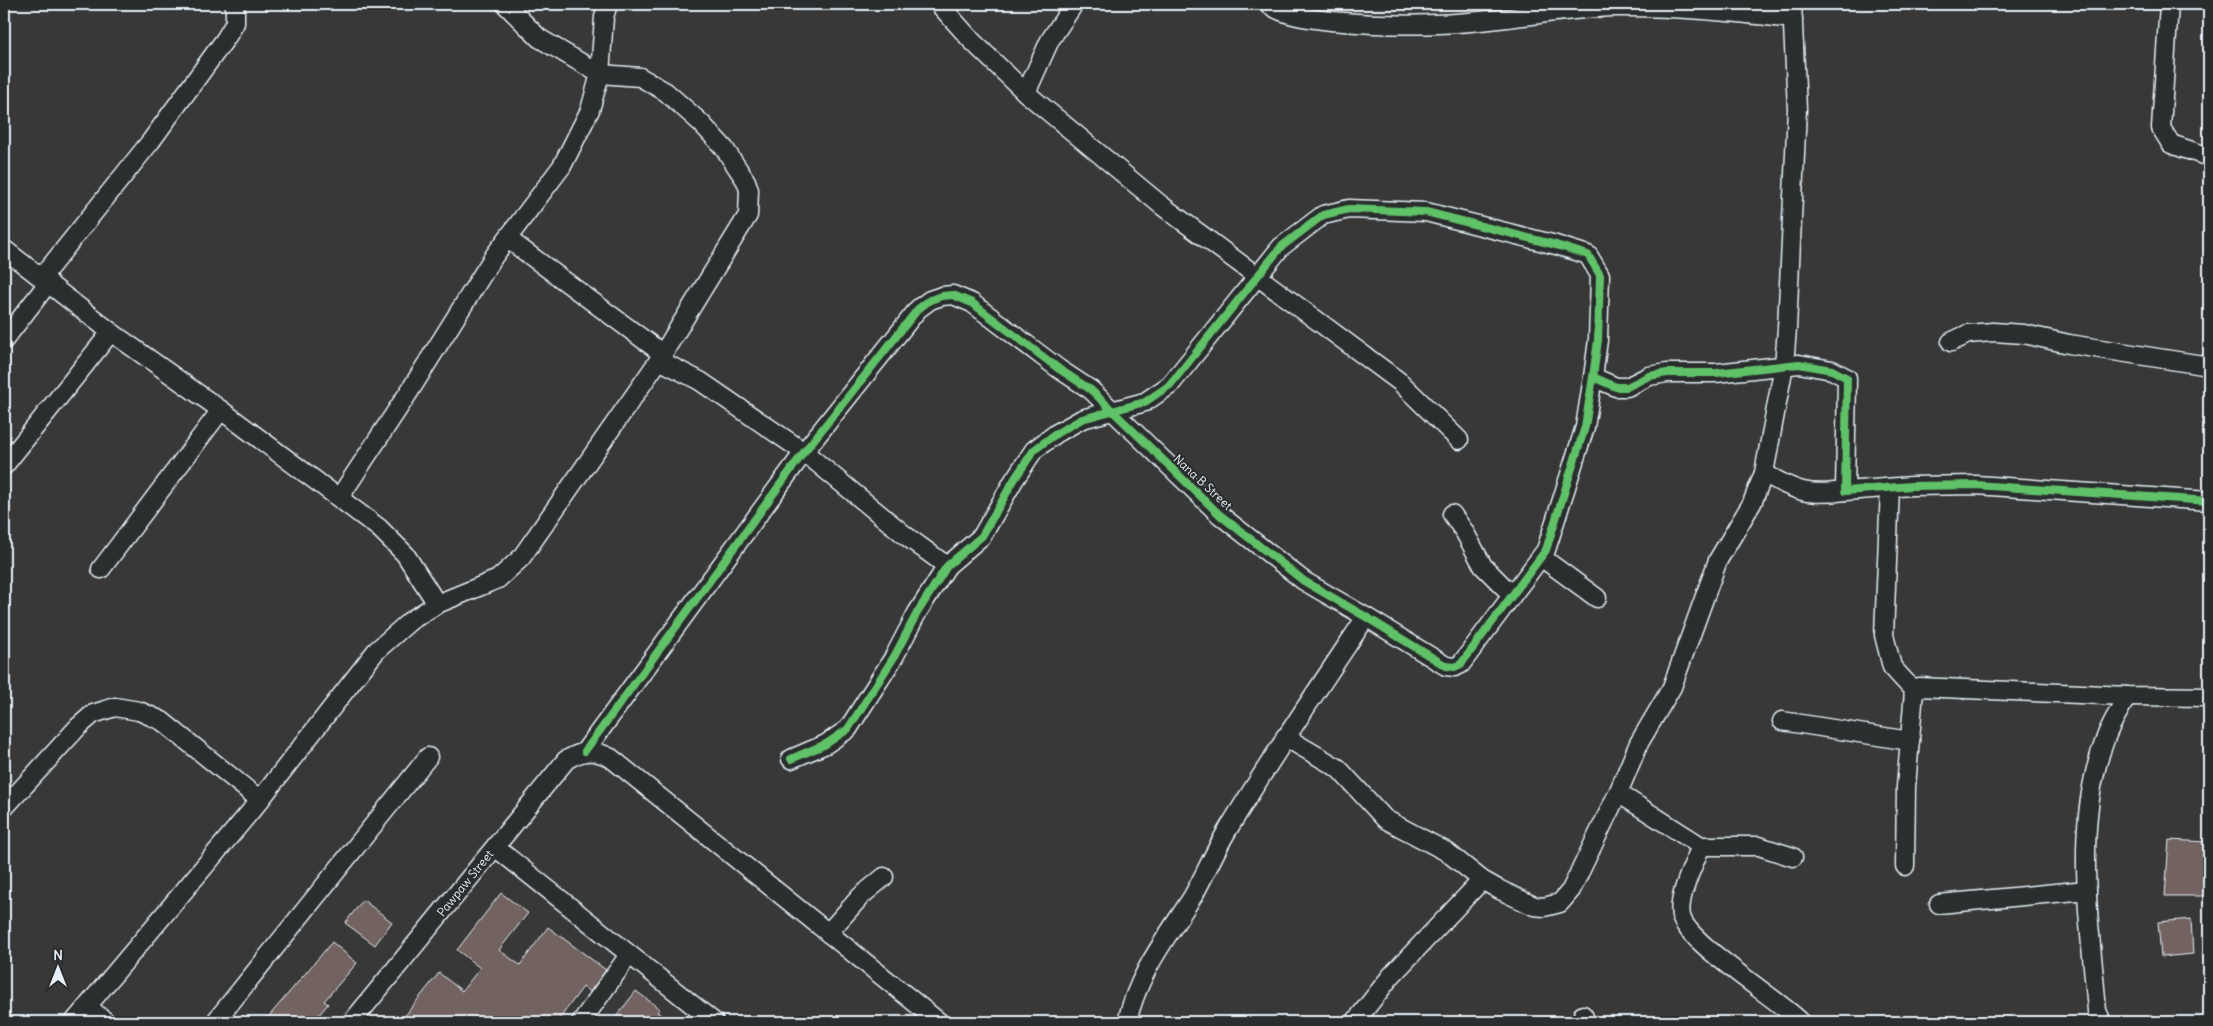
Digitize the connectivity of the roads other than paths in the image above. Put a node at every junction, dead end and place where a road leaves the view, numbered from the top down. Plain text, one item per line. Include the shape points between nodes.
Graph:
1 (235, 4) edge
2 (505, 4) edge
3 (608, 4) edge
4 (939, 4) edge
5 (1074, 4) edge
6 (1269, 4) edge
7 (2169, 4) edge
8 (1792, 12) edge
9 (600, 74) junction
10 (1026, 93) junction
11 (2209, 158) edge
12 (508, 239) junction
13 (4, 249) edge
14 (1256, 276) junction
15 (45, 280) junction
16 (111, 332) junction
17 (4, 340) edge
18 (1951, 342) dead end
19 (661, 357) junction
20 (1784, 365) junction
21 (2209, 366) edge
22 (1592, 377) junction
23 (220, 410) junction
24 (1110, 410) junction
25 (1459, 440) dead end
26 (804, 452) junction
27 (4, 466) edge
28 (1764, 473) junction
29 (1890, 488) junction
30 (1845, 491) junction
31 (339, 498) junction
32 (2209, 501) edge
33 (1452, 514) dead end
34 (1541, 557) junction
35 (947, 566) junction
36 (101, 569) dead end
37 (1512, 595) junction
38 (1597, 598) dead end
39 (438, 604) junction
40 (1366, 616) junction
41 (1914, 691) junction
42 (2127, 696) junction
43 (2209, 697) edge
44 (1782, 721) dead end
45 (1285, 737) junction
46 (1910, 741) junction
47 (585, 751) junction
48 (428, 757) dead end
49 (791, 759) dead end
50 (1618, 793) junction
51 (260, 800) junction
52 (4, 808) edge
53 (1701, 846) junction
54 (494, 847) junction
55 (1793, 858) dead end
56 (1905, 866) dead end
57 (884, 877) dead end
58 (1482, 880) junction
59 (2086, 890) junction
60 (1939, 904) dead end
61 (828, 933) junction
62 (630, 955) junction
63 (88, 1007) junction
64 (1359, 1021) edge
65 (74, 1022) edge
66 (106, 1022) edge
67 (215, 1022) edge
68 (352, 1022) edge
69 (581, 1022) edge
70 (714, 1022) edge
71 (939, 1022) edge
72 (1127, 1022) edge
73 (1801, 1022) edge
74 (2102, 1022) edge

1 - 15 street via 236,23 226,38
2 - 9 street via 539,38
3 - 9 street
4 - 10 street via 972,42
5 - 10 street via 1050,40
6 - 8 street via 1297,16 1370,25 1490,20 1548,11 1614,7
7 - 11 street via 2161,128 2171,144
8 - 20 street via 1797,109
9 - 12 street via 590,110 562,166
9 - 19 street via 640,78 666,92 701,122 724,148 749,190 748,215
10 - 14 street via 1161,205
12 - 19 street
12 - 31 street
13 - 15 street
14 - 22 street via 1302,229 1323,216 1349,209 1426,212 1556,245 1588,255 1600,275 1598,340
14 - 24 street via 1170,385 1144,402
14 - 25 street via 1400,382
15 - 16 street
15 - 17 street
16 - 23 street
16 - 27 street
18 - 21 street via 1968,334 2024,334
19 - 26 street
19 - 39 street via 521,558 498,579
20 - 22 street via 1716,373 1667,373 1649,376 1628,387 1616,387
20 - 28 street
20 - 30 street via 1815,366 1847,378
22 - 34 street via 1585,427 1556,523
23 - 31 street
23 - 36 street
24 - 26 street, Nana B Street via 1091,390 972,303 953,295 942,296 918,309
24 - 35 street via 1082,419 1034,450 982,536
24 - 40 street, Nana B Street via 1228,521 1304,581
26 - 35 street
26 - 47 street
28 - 30 street via 1800,492
28 - 50 street via 1752,503 1718,560 1672,687 1639,743
29 - 30 street
29 - 32 street via 1976,485
29 - 41 street via 1884,635 1892,667
31 - 39 street via 379,528 405,554
33 - 37 street via 1482,566
34 - 37 street
34 - 38 street
35 - 49 street via 848,729 826,744
37 - 40 street, Nana B Street via 1461,664 1455,667 1446,666
39 - 51 street via 410,621 376,651
40 - 45 street
41 - 42 street via 1920,687
41 - 46 street
42 - 43 street
42 - 59 street via 2106,735 2090,796
44 - 46 street
45 - 58 street via 1338,768 1385,819 1447,852
45 - 72 street via 1228,828 1193,895 1159,945 1131,1004
46 - 56 street
47 - 54 street, Pawpaw Street via 566,760
47 - 61 street via 599,752 611,758
48 - 67 street
50 - 53 street
50 - 58 street via 1571,890 1560,903 1534,906
51 - 52 street via 162,721 139,711 115,707 93,714
51 - 63 street
53 - 55 street via 1758,846
53 - 73 street via 1681,898 1681,916 1689,931 1718,958
54 - 62 street
54 - 68 street, Pawpaw Street
57 - 61 street via 861,896
58 - 64 street via 1391,976
59 - 60 street
59 - 74 street via 2097,1011
61 - 71 street
62 - 69 street
62 - 70 street
63 - 65 street
63 - 66 street

